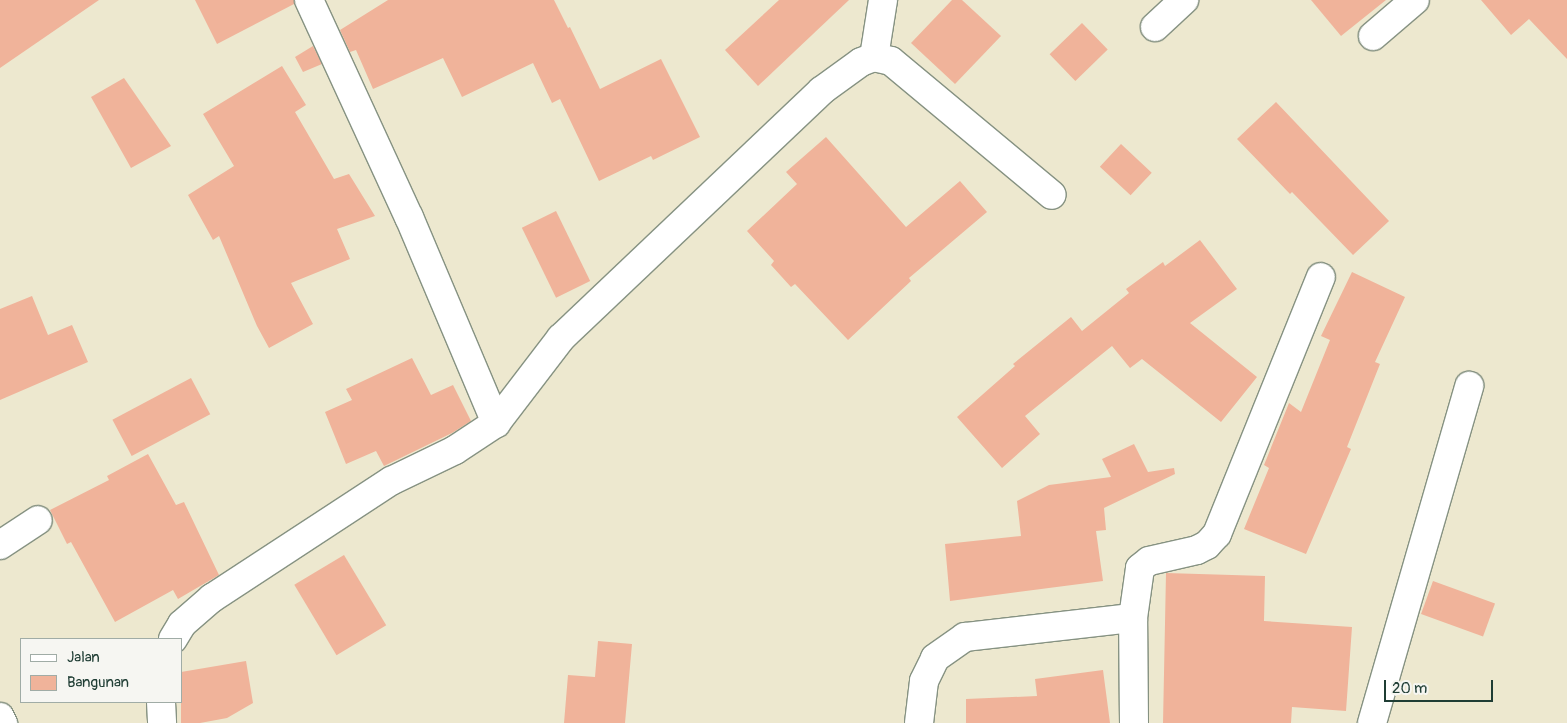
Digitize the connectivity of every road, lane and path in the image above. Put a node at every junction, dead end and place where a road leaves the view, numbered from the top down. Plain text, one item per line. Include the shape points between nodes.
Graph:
1 (309, 0) edge
2 (883, 0) edge
3 (1184, 0) edge
4 (1415, 0) edge
5 (1155, 27) dead end
6 (1373, 36) dead end
7 (874, 58) junction
8 (1052, 195) dead end
9 (1320, 277) dead end
10 (1469, 386) dead end
11 (496, 423) junction
12 (38, 520) dead end
13 (0, 544) edge
14 (1133, 618) junction
15 (174, 638) edge
16 (162, 703) edge
17 (0, 717) edge
18 (3, 723) edge
19 (162, 723) edge
20 (919, 723) edge
21 (1134, 723) edge
22 (1372, 723) edge

1 - 11 street via 409,217
2 - 7 street
3 - 5 street
4 - 6 street
7 - 8 street via 891,61
7 - 11 street via 862,62 821,91 561,338
9 - 14 street via 1217,534 1197,550 1149,561 1140,568
10 - 22 street
11 - 15 street via 455,450 391,481 212,598 182,624
12 - 13 street
14 - 20 street via 964,637 935,658 924,681
14 - 21 street
16 - 19 street
17 - 18 street

